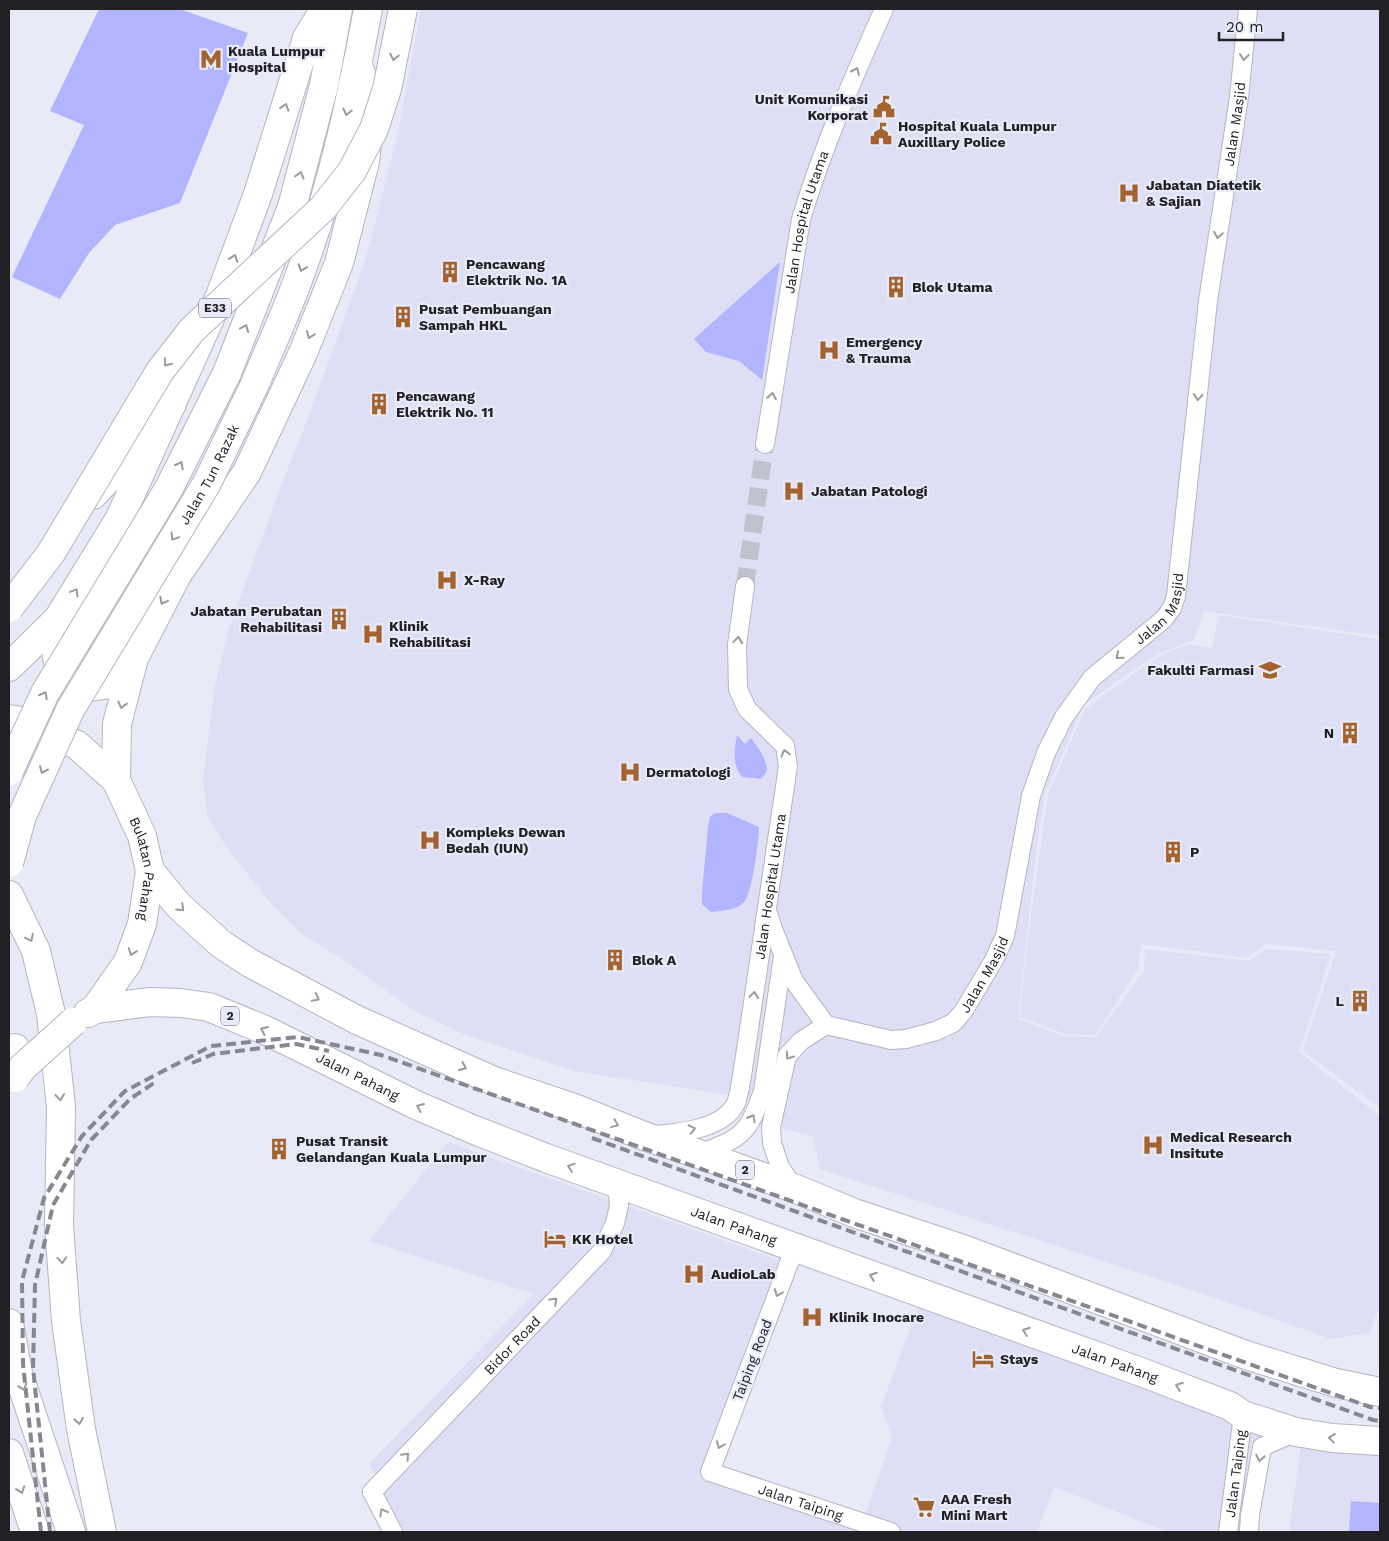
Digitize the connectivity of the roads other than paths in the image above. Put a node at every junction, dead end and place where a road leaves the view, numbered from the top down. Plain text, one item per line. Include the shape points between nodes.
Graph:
1 (325, 9) edge
2 (338, 9) edge
3 (368, 9) edge
4 (403, 9) edge
5 (884, 9) edge
6 (1248, 9) edge
7 (358, 64) junction
8 (172, 404) junction
9 (765, 444) tunnel mouth
10 (745, 586) tunnel mouth
11 (9, 589) edge
12 (9, 608) edge
13 (58, 619) junction
14 (134, 658) junction
15 (9, 668) edge
16 (9, 719) edge
17 (9, 771) edge
18 (116, 780) junction
19 (9, 862) edge
20 (150, 871) junction
21 (9, 895) edge
22 (767, 910) junction
23 (783, 954) junction
24 (84, 1016) junction
25 (826, 1025) junction
26 (12, 1049) edge
27 (12, 1082) edge
28 (644, 1136) junction
29 (699, 1154) junction
30 (617, 1182) junction
31 (794, 1188) junction
32 (795, 1247) junction
33 (9, 1323) edge
34 (1380, 1392) edge
35 (1243, 1415) junction
36 (1296, 1432) junction
37 (1380, 1441) edge
38 (9, 1453) edge
39 (710, 1472) joint
40 (35, 1530) edge
41 (71, 1532) edge
42 (102, 1532) edge
43 (393, 1532) edge
44 (891, 1532) edge
45 (1228, 1532) edge
46 (1248, 1532) edge

8 -> 1 main road via 220,296 258,194 307,38
17 -> 2 main road, Jalan Tun Razak, bridge via 45,693 168,490 227,372 292,208 324,85
3 - 7 main road, Jalan Tun Razak
4 -> 12 main road, E33, bridge via 387,89 374,129 352,171 323,208 192,330 160,372 51,553
9 -> 5 street, Jalan Hospital Utama via 801,219 849,87
6 -> 25 street, Jalan Masjid via 1239,97 1208,301 1176,596 1172,608 1164,619 1092,678 1064,717 1046,753 1031,796 1004,936 964,1012 954,1023 906,1039 891,1040
7 -> 14 main road, Jalan Tun Razak via 371,107 364,162 339,263 303,353 247,472 177,575
7 -> 19 main road, Jalan Tun Razak, bridge via 338,152 305,262 254,386 207,483 70,710 22,816
8 - 11 main road
13 -> 8 main road via 120,518
22 -> 10 street, Jalan Hospital Utama via 788,766 785,746 746,709 738,688 737,645
13 - 14 main road via 58,662 65,677 71,681 82,685 105,685 116,681
13 - 15 main road
14 -> 18 main road, Jalan Tun Razak via 117,724
16 - 18 main road, Bulatan Pahang / 2 via 77,745
18 - 20 main road, Bulatan Pahang / 2 via 142,836
20 -> 24 main road, Bulatan Pahang / 2 via 142,924 128,962
20 -> 28 main road, 2 via 179,906 221,944 250,963 357,1020 494,1080
21 -> 42 main road via 36,951 51,1014 61,1108 60,1225 66,1321 81,1429
22 - 23 street
28 -> 22 street, Jalan Hospital Utama via 672,1134 709,1125 725,1116 736,1103
23 - 25 street via 794,981
29 -> 23 street via 738,1137 756,1112 763,1091
24 - 26 main road, 2
24 - 27 main road, Bulatan Pahang, bridge via 23,1067
30 -> 24 main road, Jalan Pahang / 2 via 555,1161 416,1105 264,1030 209,1007 150,1002
25 -> 31 street via 801,1041 787,1056 771,1126 772,1143 780,1167
28 - 29 main road, 2
29 - 31 main road, 2
30 - 32 main road, Jalan Pahang / 2
43 -> 30 street, Bidor Road via 372,1492 602,1250 620,1206
31 - 34 main road, 2 via 854,1213 963,1249 1246,1355 1336,1383
35 -> 32 main road, Jalan Pahang / 2 via 1230,1406 1141,1372
32 -> 39 street, Taiping Road
33 -> 41 main road via 18,1373
35 - 36 main road, Jalan Pahang / 2
35 - 45 street, Jalan Taiping
37 -> 36 main road, Jalan Pahang / 2
36 -> 46 street, Jalan Taiping via 1262,1447
38 -> 40 main road
39 - 44 street, Jalan Taiping

